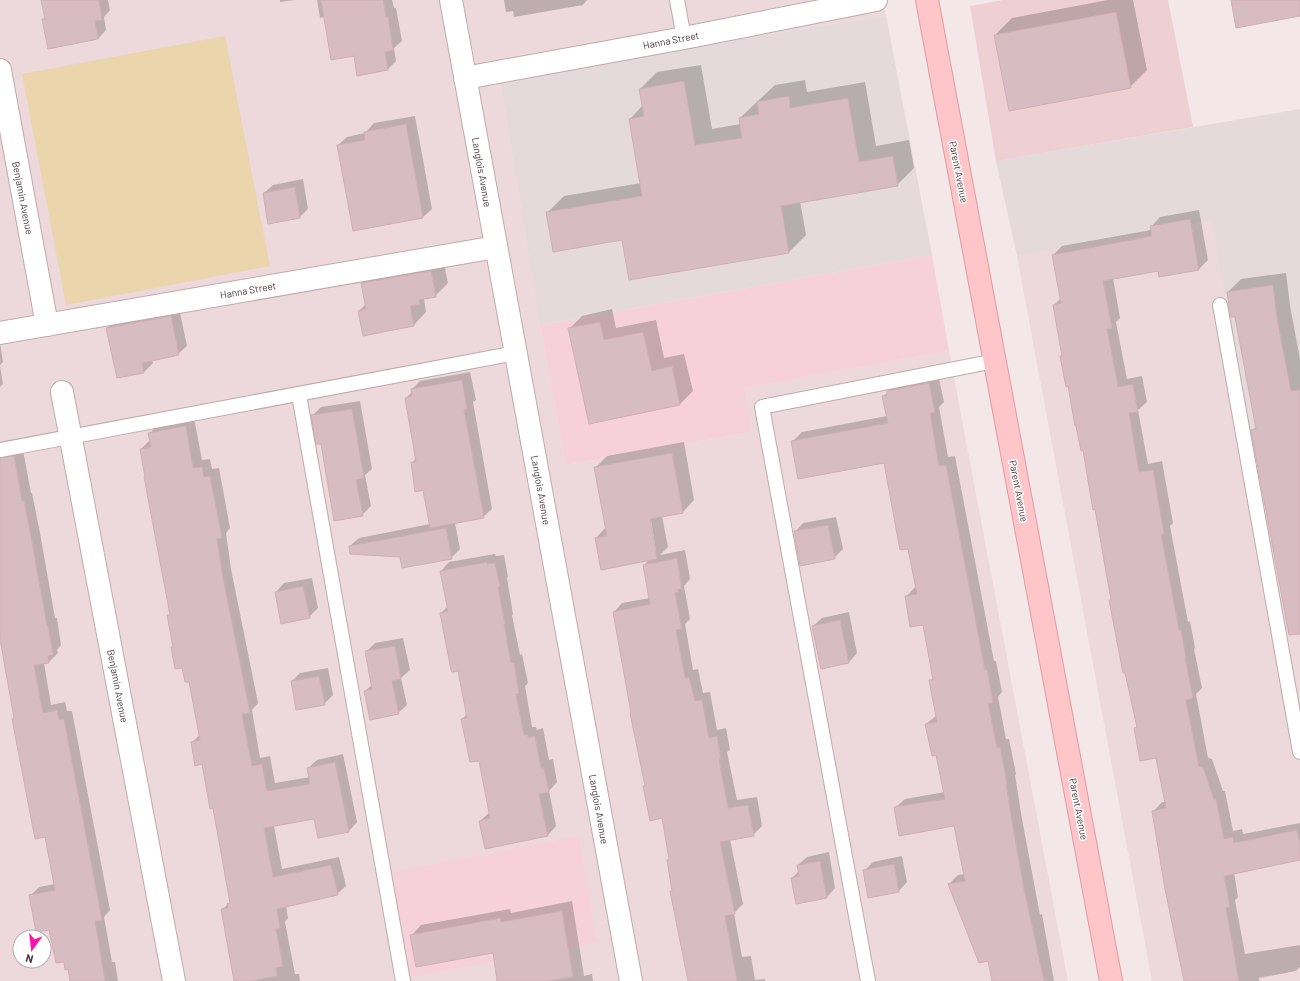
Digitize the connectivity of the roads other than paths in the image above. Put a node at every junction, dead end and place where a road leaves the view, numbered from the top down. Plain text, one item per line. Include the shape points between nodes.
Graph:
1 (451, 0) edge
2 (676, 0) edge
3 (876, 0) edge
4 (927, 0) edge
5 (684, 38) junction
6 (0, 70) edge
7 (465, 78) junction
8 (8, 161) edge
9 (496, 247) junction
10 (1220, 305) dead end
11 (47, 325) junction
12 (0, 333) edge
13 (516, 353) junction
14 (995, 361) junction
15 (62, 392) dead end
16 (299, 395) junction
17 (71, 437) junction
18 (0, 450) edge
19 (1300, 752) edge
20 (174, 981) edge
21 (403, 981) edge
22 (631, 981) edge
23 (868, 981) edge
24 (1112, 981) edge

1 - 7 street, Langlois Avenue
2 - 5 lane
3 - 5 street, Hanna Street
4 - 14 street, Parent Avenue
5 - 7 street, Hanna Street
6 - 8 street, Benjamin Avenue
7 - 9 street, Langlois Avenue
8 - 11 street, Benjamin Avenue
9 - 11 street, Hanna Street
9 - 13 street, Langlois Avenue
10 - 19 lane
11 - 12 street, Hanna Street
13 - 16 lane
13 - 22 street, Langlois Avenue
14 - 23 lane via 762,407
14 - 24 street, Parent Avenue
15 - 17 street, Benjamin Avenue
16 - 17 lane
16 - 21 lane
17 - 18 lane
17 - 20 street, Benjamin Avenue

